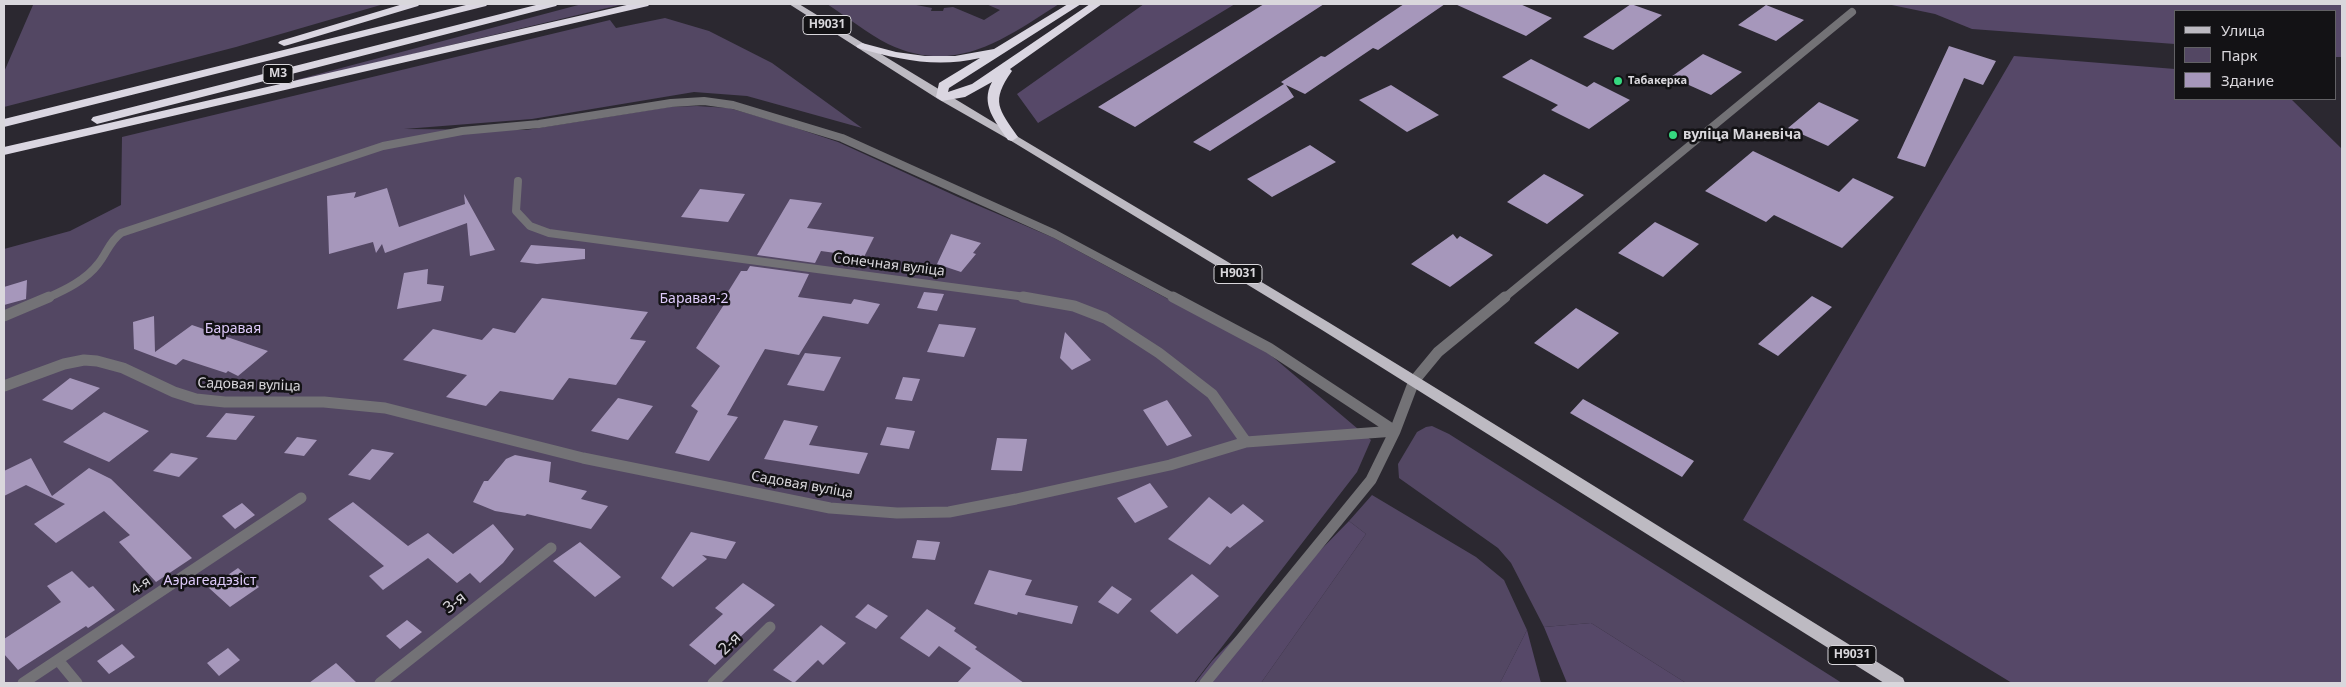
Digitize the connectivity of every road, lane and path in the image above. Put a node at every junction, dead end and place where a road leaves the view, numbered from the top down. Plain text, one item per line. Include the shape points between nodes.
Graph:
1 (414, 4) edge
2 (482, 4) edge
3 (552, 4) edge
4 (644, 4) edge
5 (793, 4) edge
6 (1075, 4) edge
7 (1097, 4) edge
8 (1852, 12) dead end
9 (862, 46) junction
10 (1003, 48) junction
11 (1021, 55) junction
12 (106, 97) junction
13 (942, 97) junction
14 (4, 123) edge
15 (1012, 137) junction
16 (4, 144) edge
17 (4, 151) edge
18 (518, 181) dead end
19 (4, 316) edge
20 (1414, 381) junction
21 (4, 386) edge
22 (1395, 431) junction
23 (1246, 442) junction
24 (301, 498) dead end
25 (551, 548) dead end
26 (770, 627) dead end
27 (58, 660) junction
28 (23, 683) edge
29 (77, 683) edge
30 (380, 683) edge
31 (713, 683) edge
32 (1205, 683) edge
33 (1898, 683) edge

1 - 12 highway
2 - 12 highway, М3
3 - 16 highway, М3
4 - 17 highway
5 - 9 main road, Н9031
6 - 10 highway
7 - 11 highway
8 - 20 street via 1438,352
9 - 10 highway via 933,62 951,61
9 - 13 main road, Н9031
10 - 13 highway via 943,86
11 - 13 highway via 962,94
11 - 15 highway via 992,90 991,99
12 - 14 highway, М3
13 - 15 main road, Н9031
15 - 20 main road, Н9031
18 - 23 street, Сонечная вуліца via 516,211 530,226 549,233 1041,298 1074,306 1105,318 1159,353 1212,394
19 - 22 street via 81,279 101,260 110,239 121,233 383,146 462,131 539,124 671,103 704,101 733,105 842,138 1055,234 1269,348
20 - 22 street
20 - 33 main road, Н9031
21 - 23 street, Садовая вуліца via 84,360 116,366 189,398 220,402 355,403 602,462 830,508 897,513 949,512 1016,499 1170,465
22 - 23 street, Садовая вуліца
22 - 32 street via 1371,480
24 - 27 street, 4-я
25 - 30 street, 3-я
26 - 31 street, 2-я
27 - 28 street, 4-я
27 - 29 street

